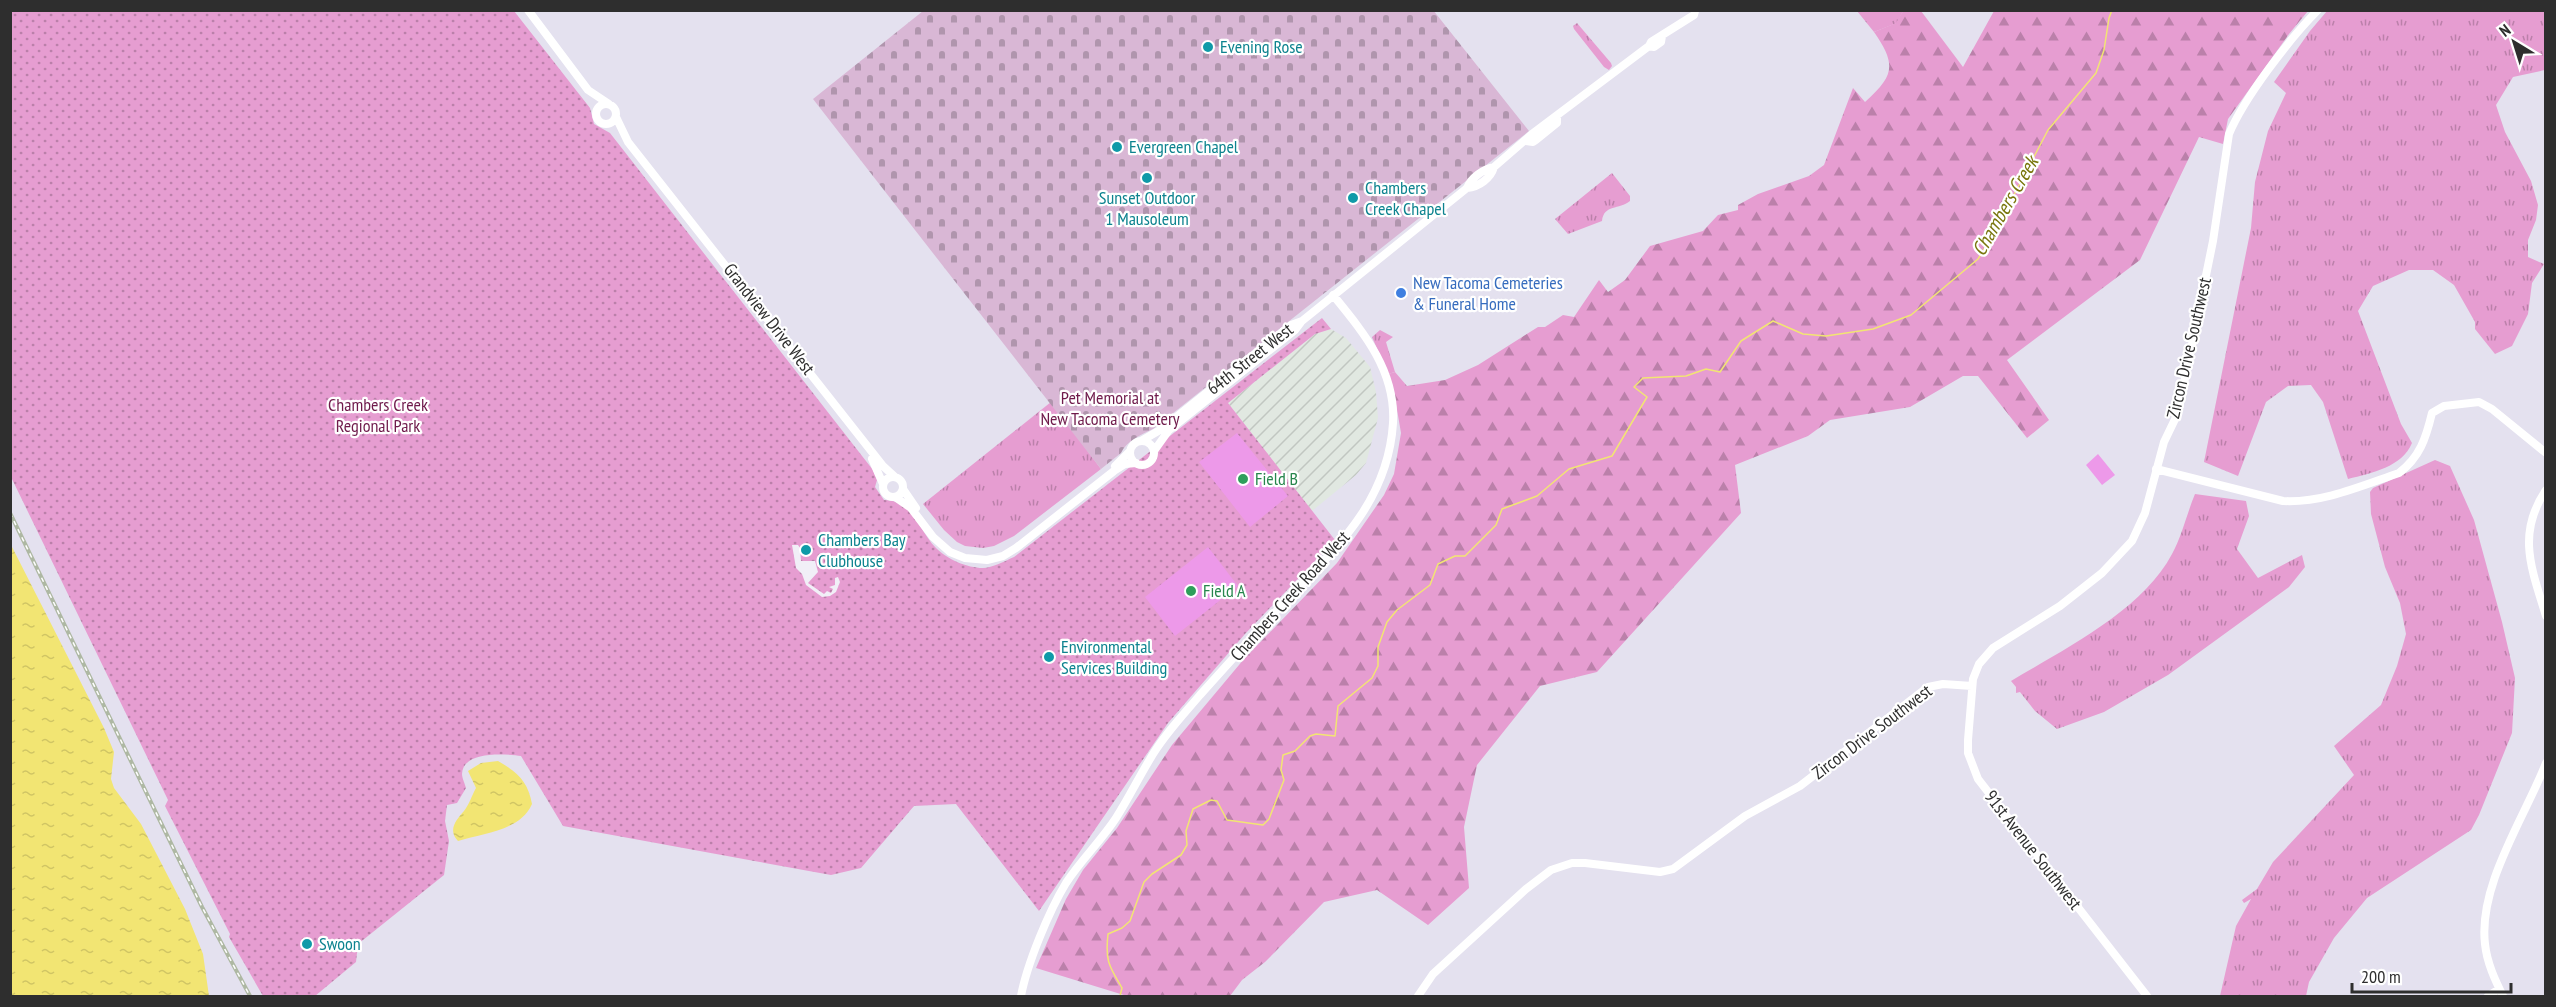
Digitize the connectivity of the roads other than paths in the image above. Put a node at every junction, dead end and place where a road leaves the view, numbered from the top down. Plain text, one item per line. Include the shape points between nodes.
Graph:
1 (523, 10) edge
2 (528, 10) edge
3 (2318, 10) edge
4 (1695, 11) edge
5 (562, 57) junction
6 (588, 90) junction
7 (609, 104) junction
8 (597, 112) junction
9 (616, 117) junction
10 (607, 124) junction
11 (627, 141) junction
12 (643, 161) junction
13 (1333, 295) junction
14 (1302, 321) junction
15 (1141, 441) junction
16 (1130, 451) junction
17 (1154, 451) junction
18 (2546, 453) edge
19 (1136, 462) junction
20 (2157, 469) junction
21 (895, 477) junction
22 (884, 484) junction
23 (903, 489) junction
24 (2546, 490) edge
25 (895, 497) junction
26 (980, 558) junction
27 (2546, 616) edge
28 (1972, 686) junction
29 (2546, 763) edge
30 (2501, 993) edge
31 (1021, 996) edge
32 (1418, 996) edge
33 (2147, 996) edge
34 (2488, 996) edge

1 - 5 street
2 - 5 street
3 - 20 street, Zircon Drive Southwest via 2279,56 2229,134 2213,244 2178,413
4 - 13 street via 1681,18 1681,22 1538,129 1494,167 1469,182 1467,188
5 - 6 street
6 - 7 street
6 - 8 street
7 - 8 street via 600,106
7 - 9 street
8 - 10 street via 599,121
9 - 10 street
9 - 11 street, Grandview Drive West
10 - 11 street, Grandview Drive West
11 - 12 street, Grandview Drive West
12 - 21 street, Grandview Drive West
12 - 22 street, Grandview Drive West via 875,461
13 - 14 street, 64th Street West
13 - 31 street, Chambers Creek Road West via 1373,348 1391,393 1391,440 1380,477 1359,519 1338,549 1199,696 1150,758 1106,833 1059,897
14 - 15 street, 64th Street West via 1291,325
14 - 17 street, 64th Street West via 1169,430
15 - 16 street
15 - 17 street via 1150,444
16 - 19 street
16 - 26 street via 1019,541
17 - 19 street via 1149,462
18 - 20 street via 2492,409 2480,402 2468,402 2432,413 2421,450 2398,473 2326,497 2283,501
19 - 26 street via 1114,471 1009,553
20 - 28 street, Zircon Drive Southwest via 2145,513 2124,551 2087,586 1993,648 1979,664
21 - 22 street
21 - 23 street via 902,482
22 - 25 street via 885,494
23 - 25 street
23 - 26 street via 944,543
24 - 27 street via 2533,513 2528,540
25 - 26 street via 911,508 942,546 965,558
28 - 32 street, Zircon Drive Southwest via 1928,687 1800,786 1745,816 1673,869 1660,872 1579,863 1551,870 1434,974
28 - 33 street, 91st Avenue Southwest via 1968,753 1978,779
29 - 30 street via 2499,869 2486,911 2485,945
30 - 34 street

